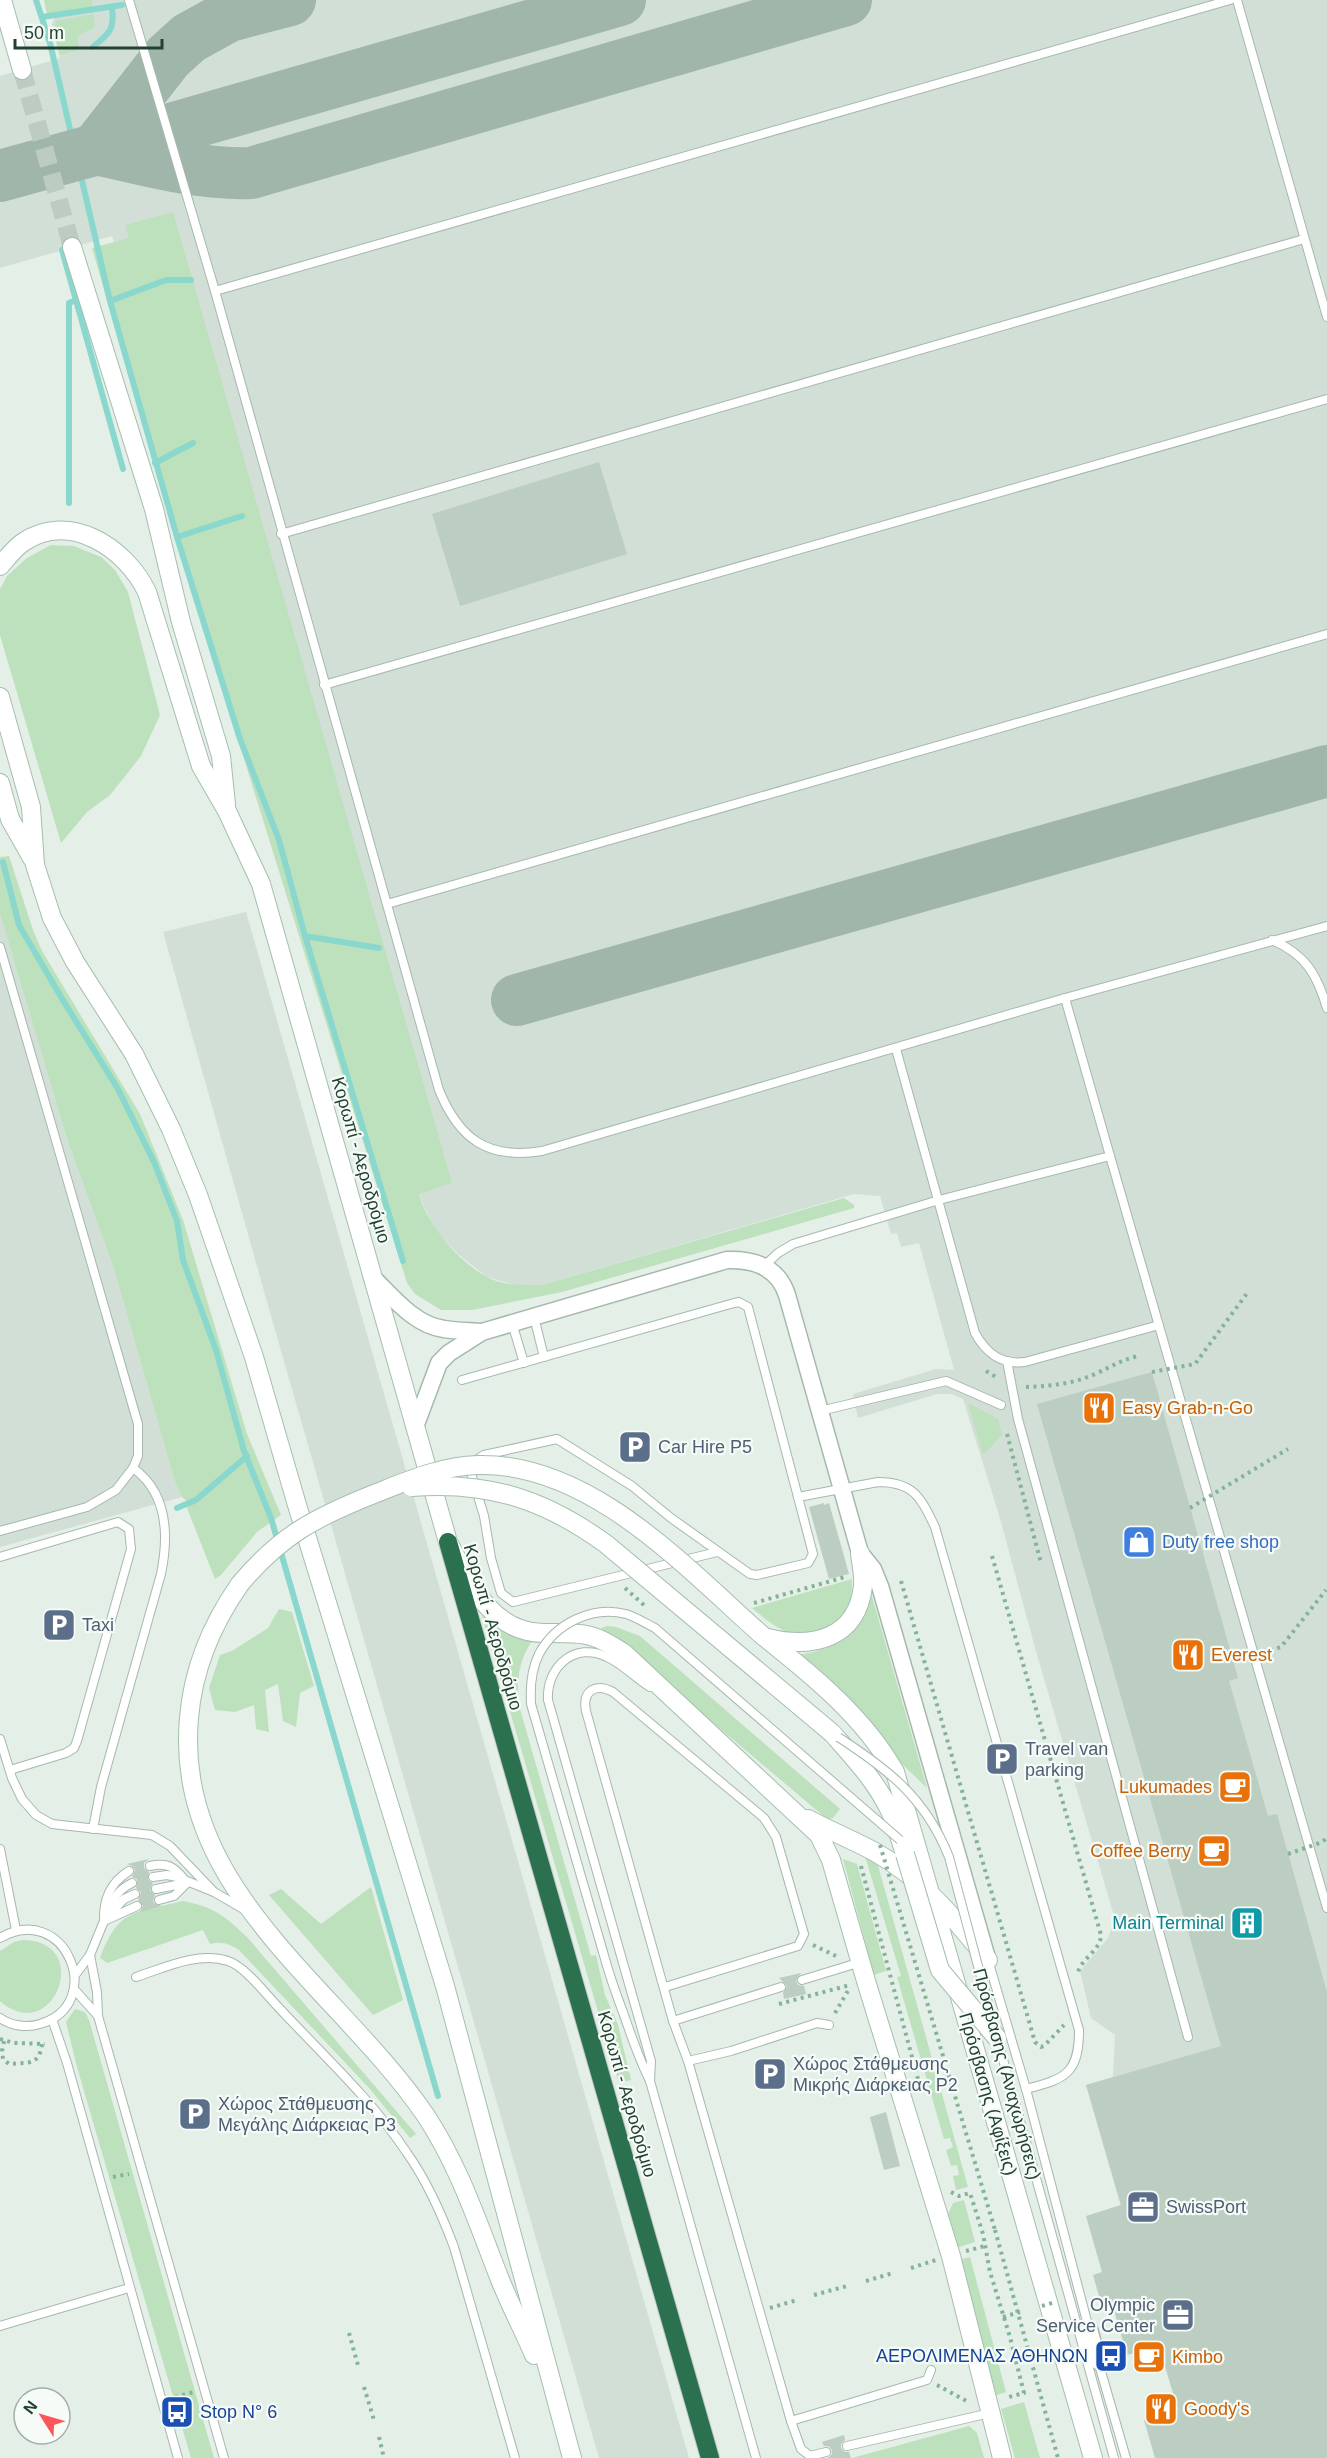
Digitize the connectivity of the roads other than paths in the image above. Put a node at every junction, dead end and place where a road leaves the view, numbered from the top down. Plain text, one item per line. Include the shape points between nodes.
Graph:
1 (2, 0) edge
2 (129, 0) edge
3 (1230, 0) edge
4 (1237, 0) edge
5 (21, 70) tunnel mouth
6 (1304, 239) junction
7 (72, 247) tunnel mouth
8 (215, 291) junction
9 (1327, 317) edge
10 (1327, 399) edge
11 (281, 534) junction
12 (0, 566) edge
13 (1327, 634) edge
14 (324, 685) junction
15 (0, 697) edge
16 (0, 783) edge
17 (227, 812) junction
18 (35, 865) junction
19 (387, 904) junction
20 (1327, 926) edge
21 (1271, 940) junction
22 (0, 947) edge
23 (1065, 998) junction
24 (1327, 1007) edge
25 (896, 1049) junction
26 (1110, 1156) junction
27 (939, 1200) junction
28 (764, 1266) junction
29 (372, 1277) junction
30 (534, 1317) junction
31 (512, 1323) junction
32 (1159, 1325) junction
33 (482, 1332) junction
34 (544, 1357) junction
35 (1007, 1361) junction
36 (524, 1363) junction
37 (462, 1380) dead end
38 (1001, 1405) dead end
39 (820, 1411) junction
40 (415, 1427) junction
41 (133, 1468) junction
42 (842, 1488) junction
43 (371, 1495) junction
44 (798, 1497) junction
45 (0, 1532) edge
46 (448, 1542) junction
47 (717, 1552) junction
48 (860, 1553) junction
49 (0, 1557) edge
50 (764, 1637) junction
51 (671, 1700) junction
52 (832, 1732) junction
53 (0, 1739) edge
54 (10, 1770) junction
55 (797, 1813) junction
56 (93, 1829) junction
57 (903, 1847) junction
58 (0, 1850) edge
59 (150, 1866) dead end
60 (129, 1870) dead end
61 (153, 1877) dead end
62 (132, 1883) dead end
63 (187, 1883) junction
64 (156, 1889) dead end
65 (929, 1891) junction
66 (214, 1892) junction
67 (135, 1894) dead end
68 (159, 1900) dead end
69 (137, 1906) dead end
70 (1327, 1908) edge
71 (104, 1921) junction
72 (16, 1930) junction
73 (271, 1936) junction
74 (0, 1938) edge
75 (90, 1955) junction
76 (988, 1960) junction
77 (861, 1962) junction
78 (940, 1970) junction
79 (75, 1975) junction
80 (136, 1977) dead end
81 (802, 1980) dead end
82 (665, 1987) junction
83 (781, 1987) dead end
84 (74, 1989) junction
85 (98, 2016) junction
86 (0, 2018) edge
87 (52, 2019) junction
88 (674, 2021) junction
89 (829, 2025) road end
90 (1188, 2037) dead end
91 (997, 2038) junction
92 (688, 2061) junction
93 (650, 2081) junction
94 (1026, 2089) junction
95 (129, 2288) junction
96 (0, 2326) edge
97 (1089, 2329) joint
98 (1098, 2361) joint
99 (931, 2370) dead end
100 (556, 2403) junction
101 (987, 2406) junction
102 (791, 2421) junction
103 (847, 2446) dead end
104 (826, 2452) dead end
105 (178, 2458) edge
106 (224, 2458) edge
107 (515, 2458) edge
108 (572, 2458) edge
109 (710, 2458) edge
110 (756, 2458) edge
111 (1002, 2458) edge
112 (1080, 2458) edge
113 (1093, 2458) edge
114 (1114, 2458) edge
115 (1126, 2458) edge

1 - 5 street
2 - 8 lane
3 - 8 lane
4 - 6 lane
6 - 9 lane
6 - 11 lane
7 - 17 street via 154,509 181,622 221,756
8 - 11 lane
10 - 14 lane
11 - 14 lane
12 - 17 street via 24,542 60,530 102,541 129,563 147,592 201,766
13 - 19 lane
14 - 19 lane
15 - 18 street via 31,807
16 - 18 street via 10,819
17 - 29 street, Κορωπί - Αεροδρόμιο via 261,884
18 - 100 street via 61,938 134,1054 171,1129 251,1346 445,1986
19 - 25 lane via 446,1108 473,1140 499,1152 542,1151
20 - 21 lane
21 - 23 lane
21 - 24 lane via 1289,948 1313,971
22 - 41 lane via 138,1424 138,1456
23 - 25 lane
23 - 26 lane
25 - 27 lane
26 - 27 lane
26 - 32 lane
27 - 28 lane via 793,1244
27 - 35 lane via 975,1333 987,1351
28 - 30 street via 743,1259 727,1260
28 - 39 street, Πρόσβασης (Αφίξεις) via 773,1271 784,1287
29 - 33 street via 426,1323 442,1329
29 - 40 street, Κορωπί - Αεροδρόμιο
30 - 31 street
30 - 34 lane
31 - 33 street
31 - 36 lane
32 - 35 lane via 1025,1362
32 - 70 lane
33 - 40 street via 439,1363
34 - 36 lane
34 - 44 lane via 734,1303 744,1304 750,1311
35 - 90 lane via 1018,1419
36 - 37 lane
38 - 39 lane via 946,1381
39 - 42 street, Πρόσβασης (Αφίξεις)
40 - 46 street, Κορωπί - Αεροδρόμιο
41 - 45 lane via 116,1490 87,1507
41 - 56 lane via 152,1485 160,1503 166,1548 100,1787
42 - 44 lane
42 - 48 street, Πρόσβασης (Αφίξεις)
42 - 94 lane via 878,1482 898,1484 922,1499 930,1518 1079,2030 1078,2057 1070,2072 1049,2084
43 - 50 street, Πρόσβασης (Αφίξεις), bridge via 433,1472 478,1465 546,1476 592,1496 644,1532
43 - 52 street, Πρόσβασης (Αναχωρήσεις), bridge via 406,1487 477,1487 512,1494 546,1507 606,1544
43 - 73 street, bridge via 306,1524 278,1546 240,1584 212,1630 199,1663 188,1734 196,1804 214,1853
44 - 47 lane via 813,1554 808,1563 757,1575
46 - 51 street via 475,1592 496,1615 540,1633 589,1634 606,1641 625,1654
46 - 109 highway, Κορωπί - Αεροδρόμιο
47 - 47 lane via 632,1486 557,1439 484,1455 470,1470 501,1593 513,1602
48 - 50 street via 863,1585 854,1616 844,1627 831,1636 808,1642
48 - 76 street, Πρόσβασης (Αφίξεις) via 880,1586
49 - 54 lane via 118,1522 129,1529 131,1549 74,1748
50 - 65 street, Πρόσβασης (Αφίξεις) via 871,1736 895,1772
51 - 55 street
51 - 93 lane via 615,1661 594,1653 577,1654 561,1661 547,1688 651,2061
52 - 57 street, Πρόσβασης (Αναχωρήσεις), bridge via 880,1793
52 - 91 lane, Πρόσβασης (Αναχωρήσεις), bridge via 889,1772 941,1836
53 - 54 lane
54 - 56 lane via 22,1799 36,1815 52,1824
55 - 65 street via 874,1851
55 - 77 street via 819,1835 831,1860
56 - 66 lane via 137,1832 162,1840
57 - 78 street, Πρόσβασης (Αναχωρήσεις), bridge
57 - 93 lane, bridge via 655,1628 624,1614 598,1613 582,1616 553,1635 539,1654 532,1676 531,1704 612,1987
58 - 72 lane
59 - 63 lane via 169,1865
60 - 71 lane via 110,1888
61 - 63 lane via 167,1875
62 - 71 lane via 112,1900
63 - 64 lane
63 - 66 lane
63 - 68 lane via 174,1896
65 - 76 street
65 - 113 street, Πρόσβασης (Αφίξεις)
66 - 73 lane via 242,1908
67 - 71 lane via 124,1899
69 - 71 lane
71 - 75 lane
72 - 74 lane
72 - 79 lane via 42,1932 58,1942 70,1956
73 - 100 street via 386,2063 426,2116 474,2208 500,2278
75 - 79 lane
75 - 85 lane
76 - 94 lane, Πρόσβασης (Αφίξεις)
77 - 81 lane
77 - 101 street via 951,2256
78 - 91 street, bridge
78 - 112 street, Πρόσβασης (Αναχωρήσεις)
79 - 84 lane
80 - 107 lane via 197,1958 216,1957 231,1962 380,2116 408,2153 445,2222
82 - 82 lane via 798,1947 804,1934 776,1837 764,1818 613,1692 597,1688 585,1697 586,1711
82 - 88 lane
83 - 88 lane
84 - 85 lane
84 - 87 lane via 65,2007
85 - 106 lane
86 - 87 lane via 23,2026
87 - 95 lane
88 - 92 lane
89 - 92 lane via 817,2023
91 - 114 lane, Πρόσβασης (Αναχωρήσεις)
92 - 102 lane
93 - 110 lane
94 - 97 lane, Πρόσβασης (Αφίξεις)
95 - 96 lane
95 - 105 lane
97 - 98 street, Πρόσβασης (Αφίξεις)
98 - 115 lane, Πρόσβασης (Αφίξεις)
99 - 102 lane via 927,2380
100 - 108 street
101 - 103 lane
101 - 111 street
102 - 104 lane via 804,2453 810,2456

